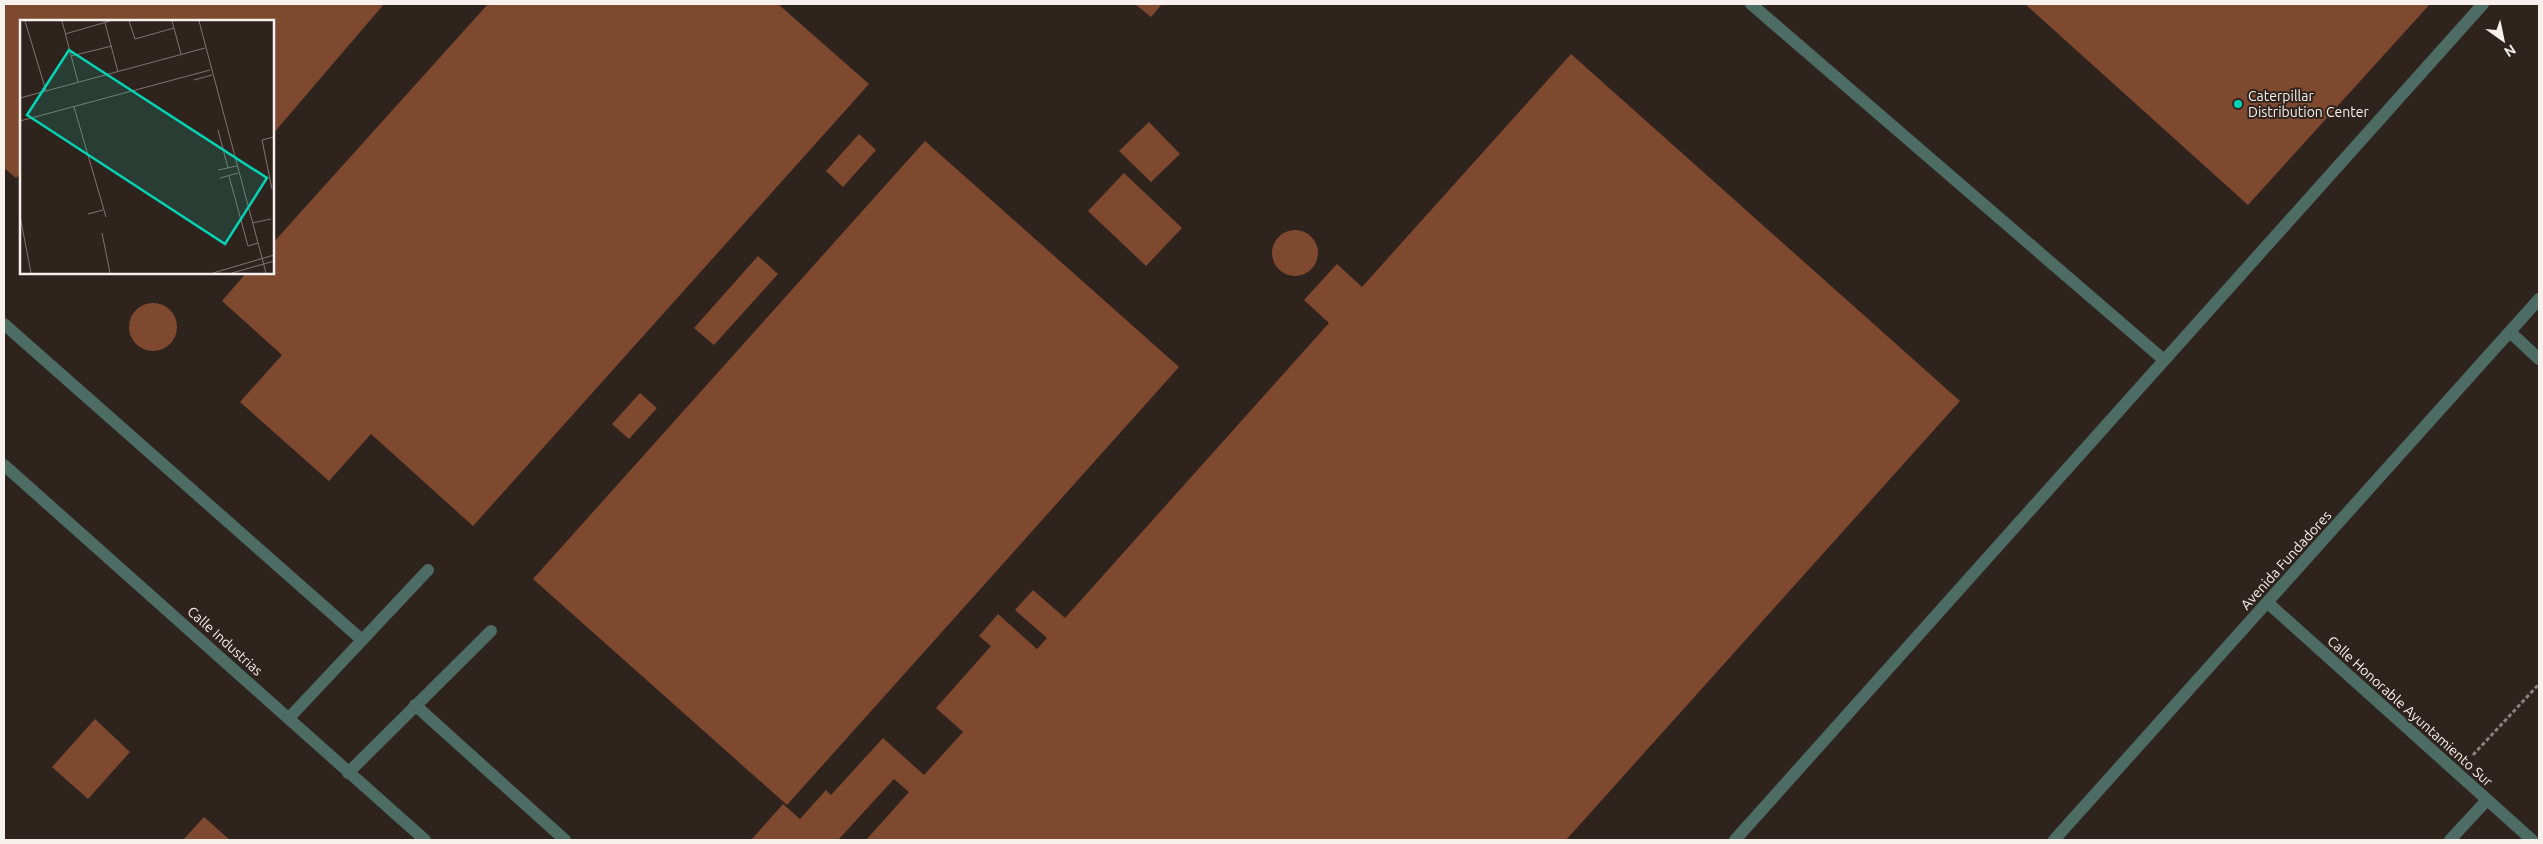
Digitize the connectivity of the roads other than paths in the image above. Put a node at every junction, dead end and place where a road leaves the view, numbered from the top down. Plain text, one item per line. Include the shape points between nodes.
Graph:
1 (1751, 4) edge
2 (2483, 4) edge
3 (2539, 299) edge
4 (4, 324) edge
5 (2510, 332) junction
6 (2539, 359) edge
7 (2164, 360) junction
8 (4, 465) edge
9 (428, 570) dead end
10 (2268, 603) junction
11 (491, 631) dead end
12 (362, 640) junction
13 (415, 705) junction
14 (289, 718) junction
15 (348, 773) junction
16 (2487, 800) junction
17 (425, 840) edge
18 (565, 840) edge
19 (1735, 840) edge
20 (2054, 840) edge
21 (2450, 840) edge
22 (2532, 840) edge

1 - 7 street
2 - 7 street
3 - 5 street, Avenida Fundadores
4 - 12 street
5 - 6 street
5 - 10 street, Avenida Fundadores
7 - 19 street
8 - 14 street, Calle Industrias
9 - 12 street
10 - 16 street, Calle Honorable Ayuntamiento Sur
10 - 20 street, Avenida Fundadores
11 - 13 street
12 - 14 street
13 - 15 street
13 - 18 street
14 - 15 street, Calle Industrias
15 - 17 street, Calle Industrias
16 - 21 street
16 - 22 street, Calle Honorable Ayuntamiento Sur

